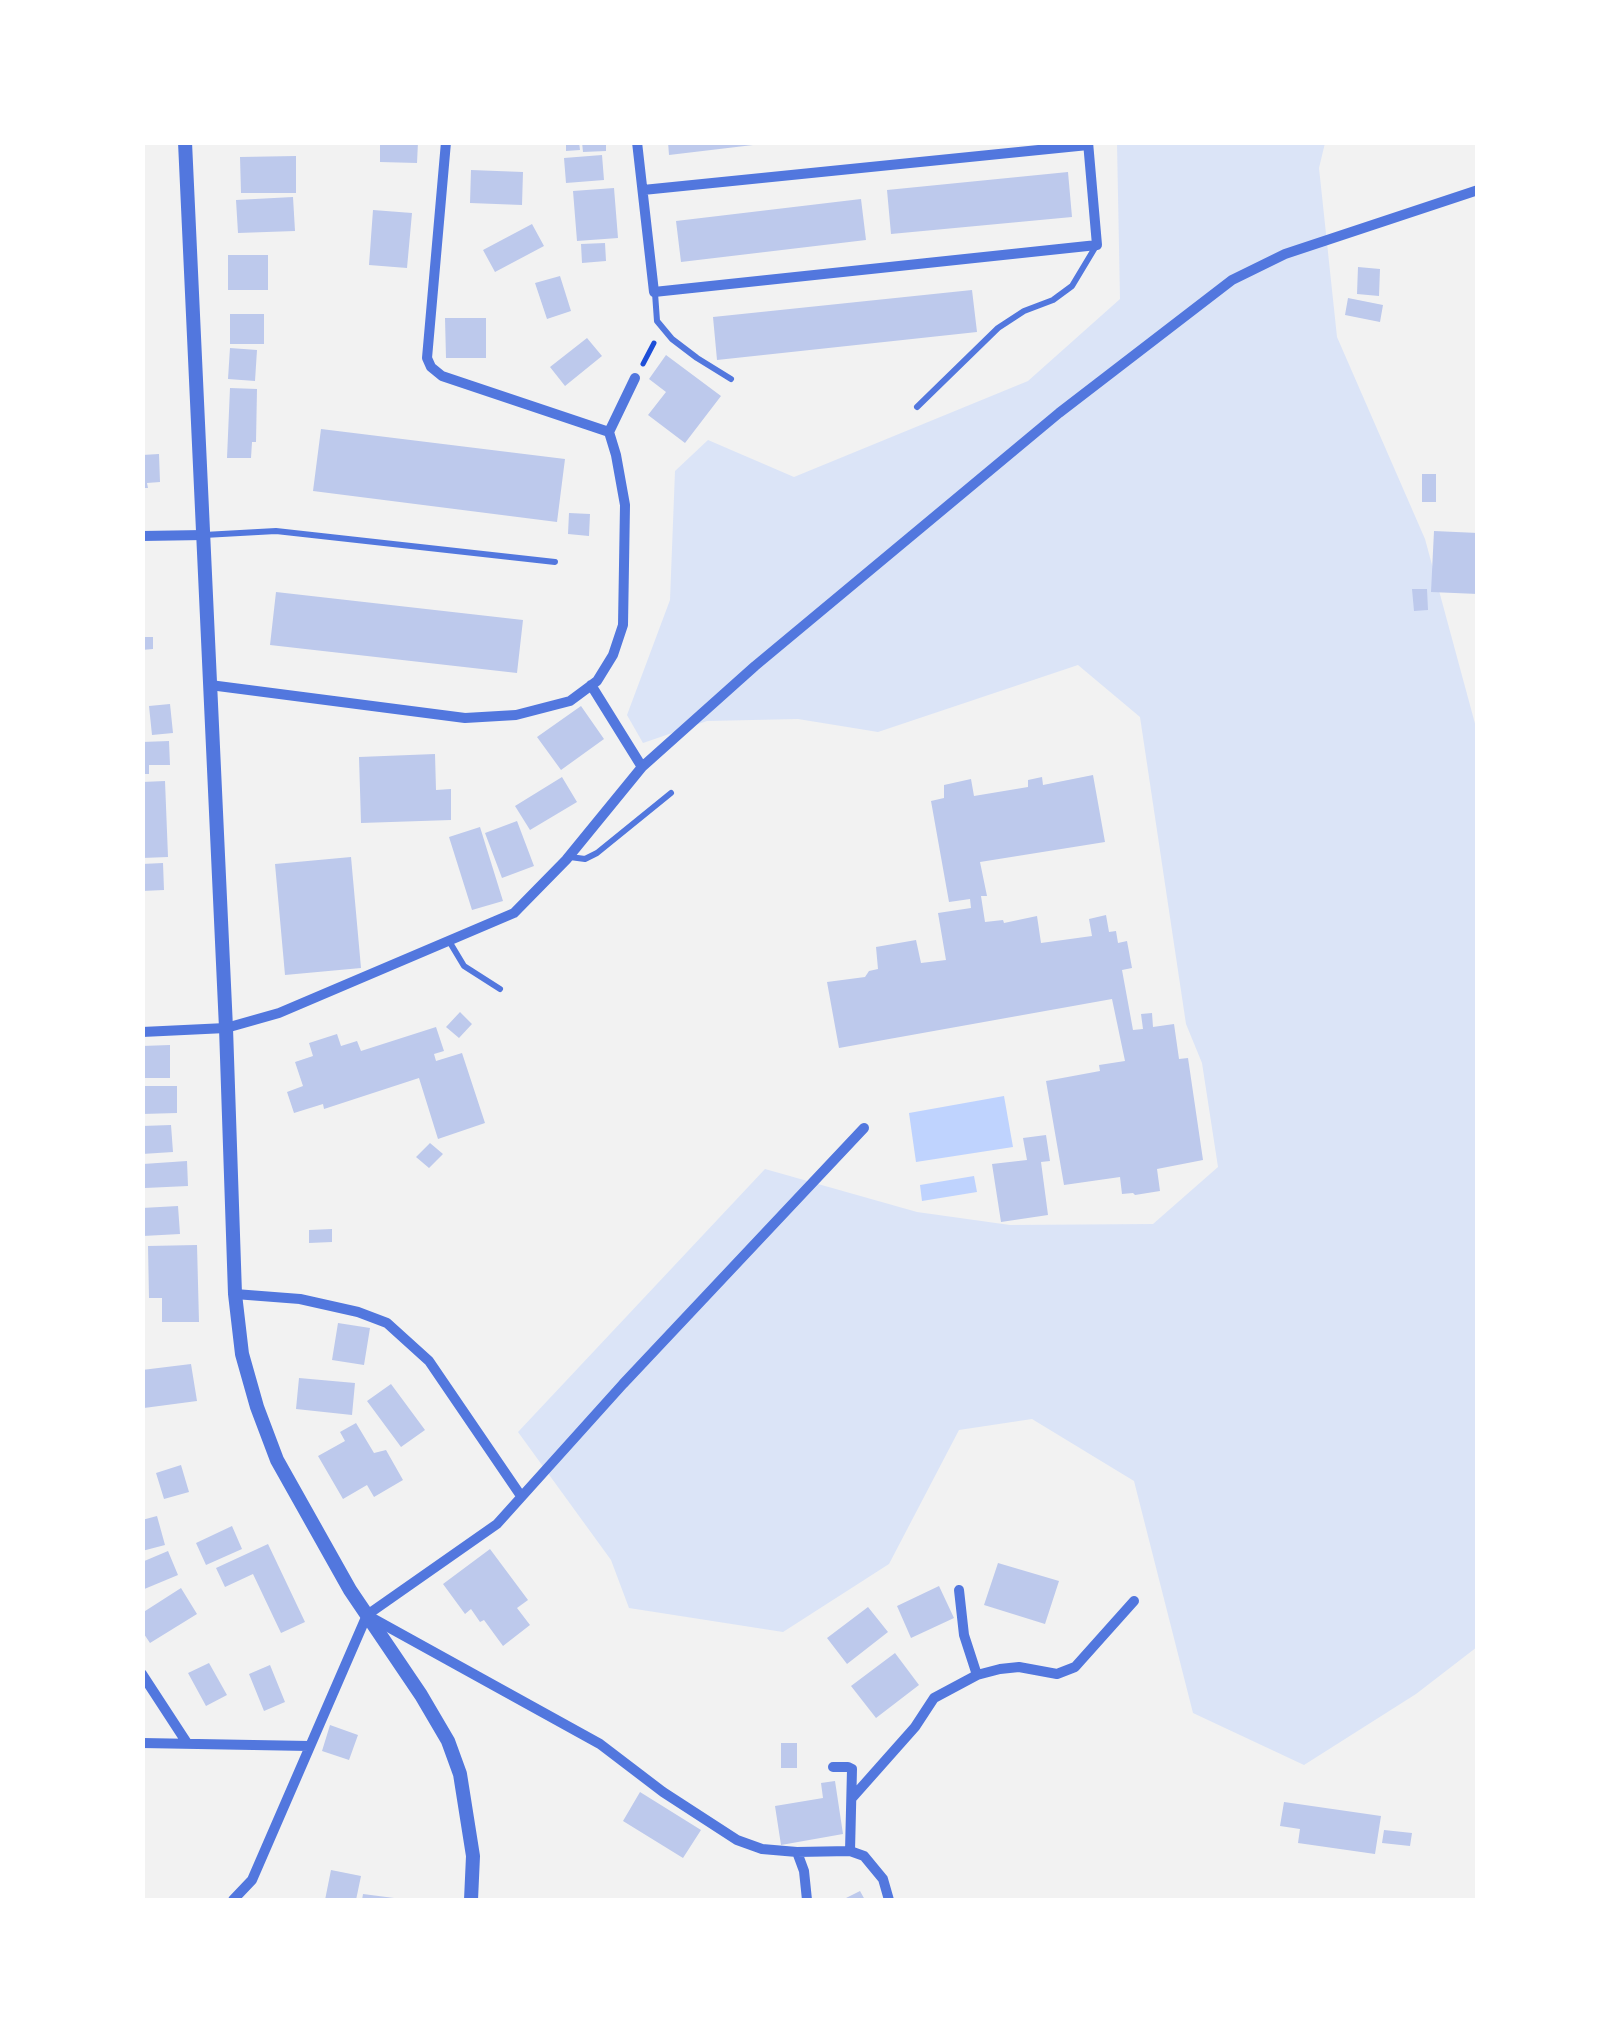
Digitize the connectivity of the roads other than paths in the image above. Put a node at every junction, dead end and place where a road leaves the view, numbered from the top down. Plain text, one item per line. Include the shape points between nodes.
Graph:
1 (185, 142) edge
2 (446, 142) edge
3 (637, 142) edge
4 (1088, 144) edge
5 (643, 190) junction
6 (1478, 190) edge
7 (1097, 246) junction
8 (654, 292) junction
9 (635, 378) road end
10 (731, 379) dead end
11 (917, 406) dead end
12 (608, 432) junction
13 (204, 535) junction
14 (142, 536) edge
15 (555, 562) dead end
16 (210, 685) junction
17 (591, 686) junction
18 (642, 767) junction
19 (671, 793) dead end
20 (568, 857) junction
21 (449, 941) junction
22 (500, 989) dead end
23 (226, 1028) junction
24 (142, 1032) edge
25 (864, 1128) dead end
26 (235, 1294) junction
27 (521, 1496) junction
28 (959, 1590) dead end
29 (1134, 1600) dead end
30 (367, 1615) junction
31 (142, 1674) edge
32 (977, 1675) junction
33 (142, 1743) edge
34 (187, 1743) junction
35 (309, 1746) junction
36 (833, 1767) dead end
37 (852, 1798) junction
38 (850, 1851) junction
39 (797, 1852) junction
40 (233, 1900) edge
41 (471, 1900) edge
42 (807, 1900) edge
43 (889, 1900) edge

1 - 13 street
2 - 12 street via 431,367
3 - 5 street
4 - 5 street
4 - 7 street
5 - 8 street
6 - 18 street via 1285,254 1232,280 1044,425
7 - 8 street
7 - 11 lane via 1072,286 998,328
8 - 10 lane via 657,320 672,339
9 - 12 street
12 - 17 street via 625,505 622,625
13 - 14 street
13 - 15 lane via 276,532
13 - 16 street
16 - 17 street via 466,718 552,706
16 - 23 street
17 - 18 street
18 - 20 street
19 - 20 lane via 597,853
20 - 21 street via 514,912
21 - 22 lane via 464,966
21 - 23 street via 279,1013
23 - 24 street
23 - 26 street
25 - 27 street
26 - 27 street via 300,1299 387,1323 429,1361
26 - 30 street via 242,1354 277,1460
27 - 30 street via 497,1524
28 - 32 street
29 - 32 street via 1074,1667 1057,1674 1020,1667
30 - 35 street
30 - 39 street via 600,1744 738,1840 762,1850
30 - 41 street via 448,1741 473,1856
31 - 34 street
32 - 37 street via 934,1698
33 - 34 street
34 - 35 street
35 - 40 street via 252,1880
36 - 37 street via 852,1769
37 - 38 street
38 - 39 street
38 - 43 street via 876,1868
39 - 42 street

